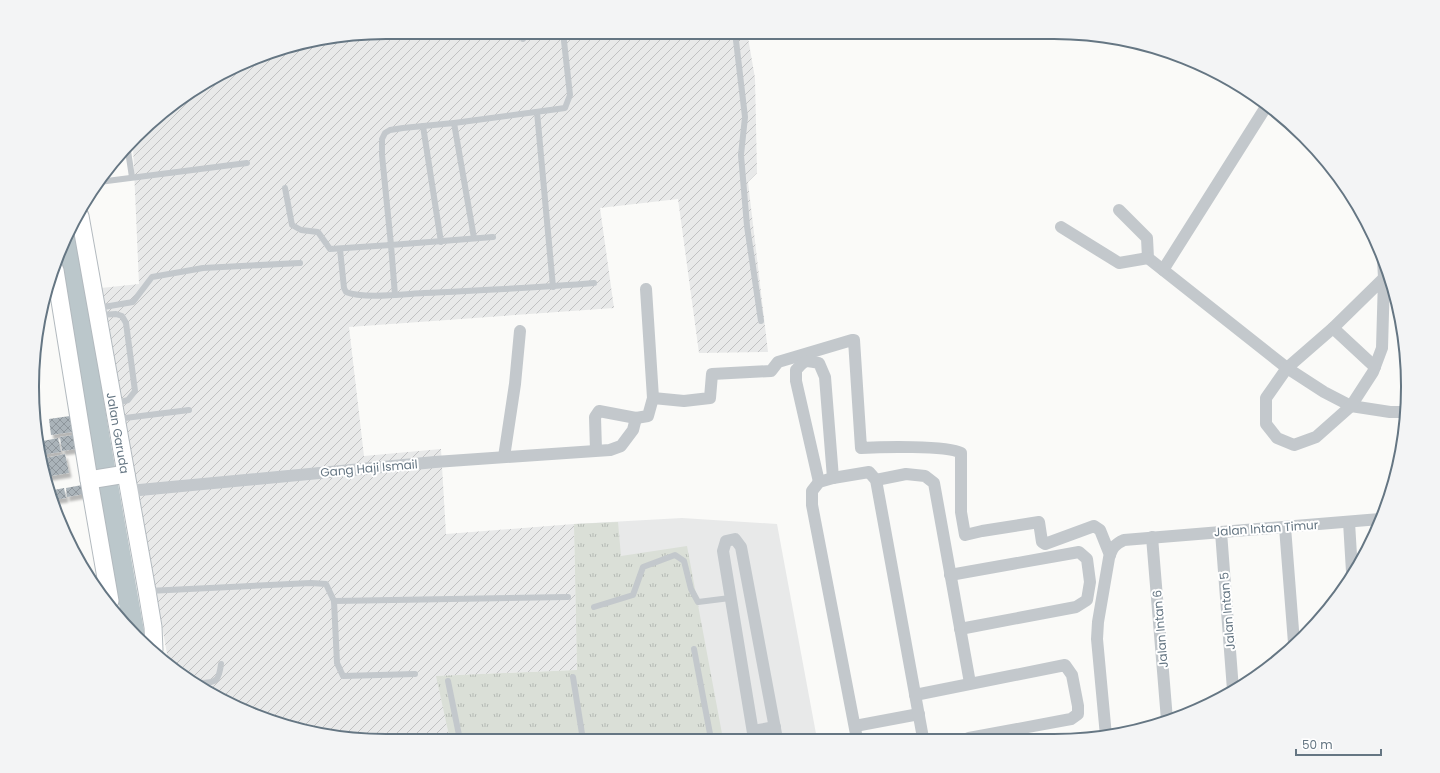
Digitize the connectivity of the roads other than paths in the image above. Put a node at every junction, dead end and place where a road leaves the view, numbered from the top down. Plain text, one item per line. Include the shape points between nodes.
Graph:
1 (564, 39) edge
2 (736, 39) edge
3 (1265, 111) edge
4 (537, 112) junction
5 (454, 123) junction
6 (423, 126) junction
7 (128, 154) edge
8 (247, 163) dead end
9 (132, 177) junction
10 (107, 181) edge
11 (285, 188) dead end
12 (1119, 210) dead end
13 (81, 222) edge
14 (1061, 227) dead end
15 (493, 237) dead end
16 (474, 238) junction
17 (441, 242) junction
18 (391, 245) junction
19 (340, 249) junction
20 (1148, 258) junction
21 (300, 263) dead end
22 (1163, 270) junction
23 (56, 277) edge
24 (1384, 278) joint
25 (594, 283) dead end
26 (553, 287) junction
27 (646, 289) dead end
28 (396, 295) junction
29 (98, 312) junction
30 (761, 321) dead end
31 (1333, 328) junction
32 (520, 330) dead end
33 (1375, 367) junction
34 (1287, 368) junction
35 (653, 398) junction
36 (1352, 406) junction
37 (189, 410) dead end
38 (114, 412) junction
39 (1400, 412) edge
40 (636, 418) junction
41 (596, 450) junction
42 (504, 457) junction
43 (833, 478) junction
44 (92, 480) junction
45 (123, 480) junction
46 (876, 480) junction
47 (819, 482) junction
48 (1375, 519) edge
49 (1348, 522) junction
50 (1285, 527) junction
51 (1221, 532) junction
52 (1152, 537) junction
53 (1110, 555) junction
54 (1351, 564) edge
55 (950, 575) junction
56 (147, 591) junction
57 (109, 595) edge
58 (568, 597) dead end
59 (730, 598) junction
60 (334, 601) junction
61 (594, 607) dead end
62 (960, 629) junction
63 (1294, 637) edge
64 (154, 645) edge
65 (694, 649) dead end
66 (221, 664) dead end
67 (415, 674) dead end
68 (572, 677) dead end
69 (448, 681) dead end
70 (206, 683) edge
71 (970, 683) junction
72 (1233, 684) edge
73 (915, 695) junction
74 (919, 714) junction
75 (1167, 715) edge
76 (855, 726) junction
77 (775, 727) junction
78 (1105, 730) edge
79 (459, 734) edge
80 (581, 734) edge
81 (710, 734) edge
82 (754, 734) edge
83 (757, 734) edge
84 (776, 734) edge
85 (856, 734) edge
86 (922, 734) edge
87 (990, 734) edge

1 - 4 lane via 570,95 565,108
2 - 30 lane via 745,117 741,155 747,226
3 - 22 street
4 - 5 lane
4 - 26 lane
5 - 6 lane
5 - 16 lane
6 - 17 lane
6 - 18 lane via 390,130 382,139
7 - 9 lane
8 - 9 lane
9 - 10 lane
11 - 19 lane via 292,225 301,230 318,232 330,249
12 - 20 street via 1147,238
13 - 29 main road, Jalan Garuda
14 - 20 street via 1119,263
15 - 16 lane
16 - 17 lane
17 - 18 lane
18 - 19 lane
18 - 28 lane
19 - 28 lane via 346,292 353,295
20 - 22 street
21 - 29 lane via 203,268 152,277 133,302
22 - 34 street
23 - 44 main road
24 - 31 street
24 - 33 street via 1382,348
25 - 26 lane
26 - 28 lane
27 - 35 street
29 - 38 main road, Jalan Garuda
29 - 38 lane via 122,316 126,322 135,390
31 - 33 street
31 - 34 street
32 - 42 street
33 - 36 street
34 - 36 street via 1324,392
34 - 36 street via 1266,398 1266,424 1277,438 1294,446 1316,437
35 - 40 street via 648,416
35 - 53 street via 684,401 710,398 712,374 771,371 778,362 854,340 861,448 930,448 956,450 961,453 961,512 965,535 1039,522 1042,542 1045,544 1094,526 1100,530
36 - 39 street
37 - 38 lane
38 - 45 main road, Jalan Garuda
40 - 41 street, Gang Haji Ismail via 633,430 621,446 610,450
40 - 41 street via 599,411 595,417
41 - 42 street, Gang Haji Ismail
42 - 45 street, Gang Haji Ismail
43 - 46 street via 869,472
43 - 47 street
43 - 47 street via 825,377 819,363 808,360 796,370 796,381
44 - 45 main road
44 - 57 main road
45 - 56 main road, Jalan Garuda
46 - 55 street via 906,474 925,476 934,483
46 - 73 street
47 - 76 street via 812,491 812,505
48 - 49 street, Jalan Intan Timur
49 - 50 street, Jalan Intan Timur
49 - 54 street
50 - 51 street, Jalan Intan Timur
50 - 63 street
51 - 52 street, Jalan Intan Timur
51 - 72 street, Jalan Intan 5
52 - 53 street, Jalan Intan Timur via 1124,540 1115,544
52 - 75 street, Jalan Intan 6
53 - 78 street via 1097,634
55 - 62 street
55 - 62 street via 1078,552 1087,559 1090,582 1086,600 1076,607
56 - 60 lane via 311,583 326,584
56 - 64 main road, Jalan Garuda
58 - 60 lane
59 - 61 lane via 698,602 691,589 684,561 675,555 643,567 633,595
59 - 77 street via 723,551 726,541 735,539 742,547
59 - 82 street
60 - 67 lane via 337,663 343,676
62 - 71 street
65 - 81 lane
66 - 70 lane via 216,681
68 - 80 lane
69 - 79 lane
71 - 73 street
71 - 87 street via 1065,665 1072,675 1078,714 1071,719
73 - 74 street
74 - 76 street
74 - 86 street
76 - 85 street
77 - 83 street
77 - 84 street

